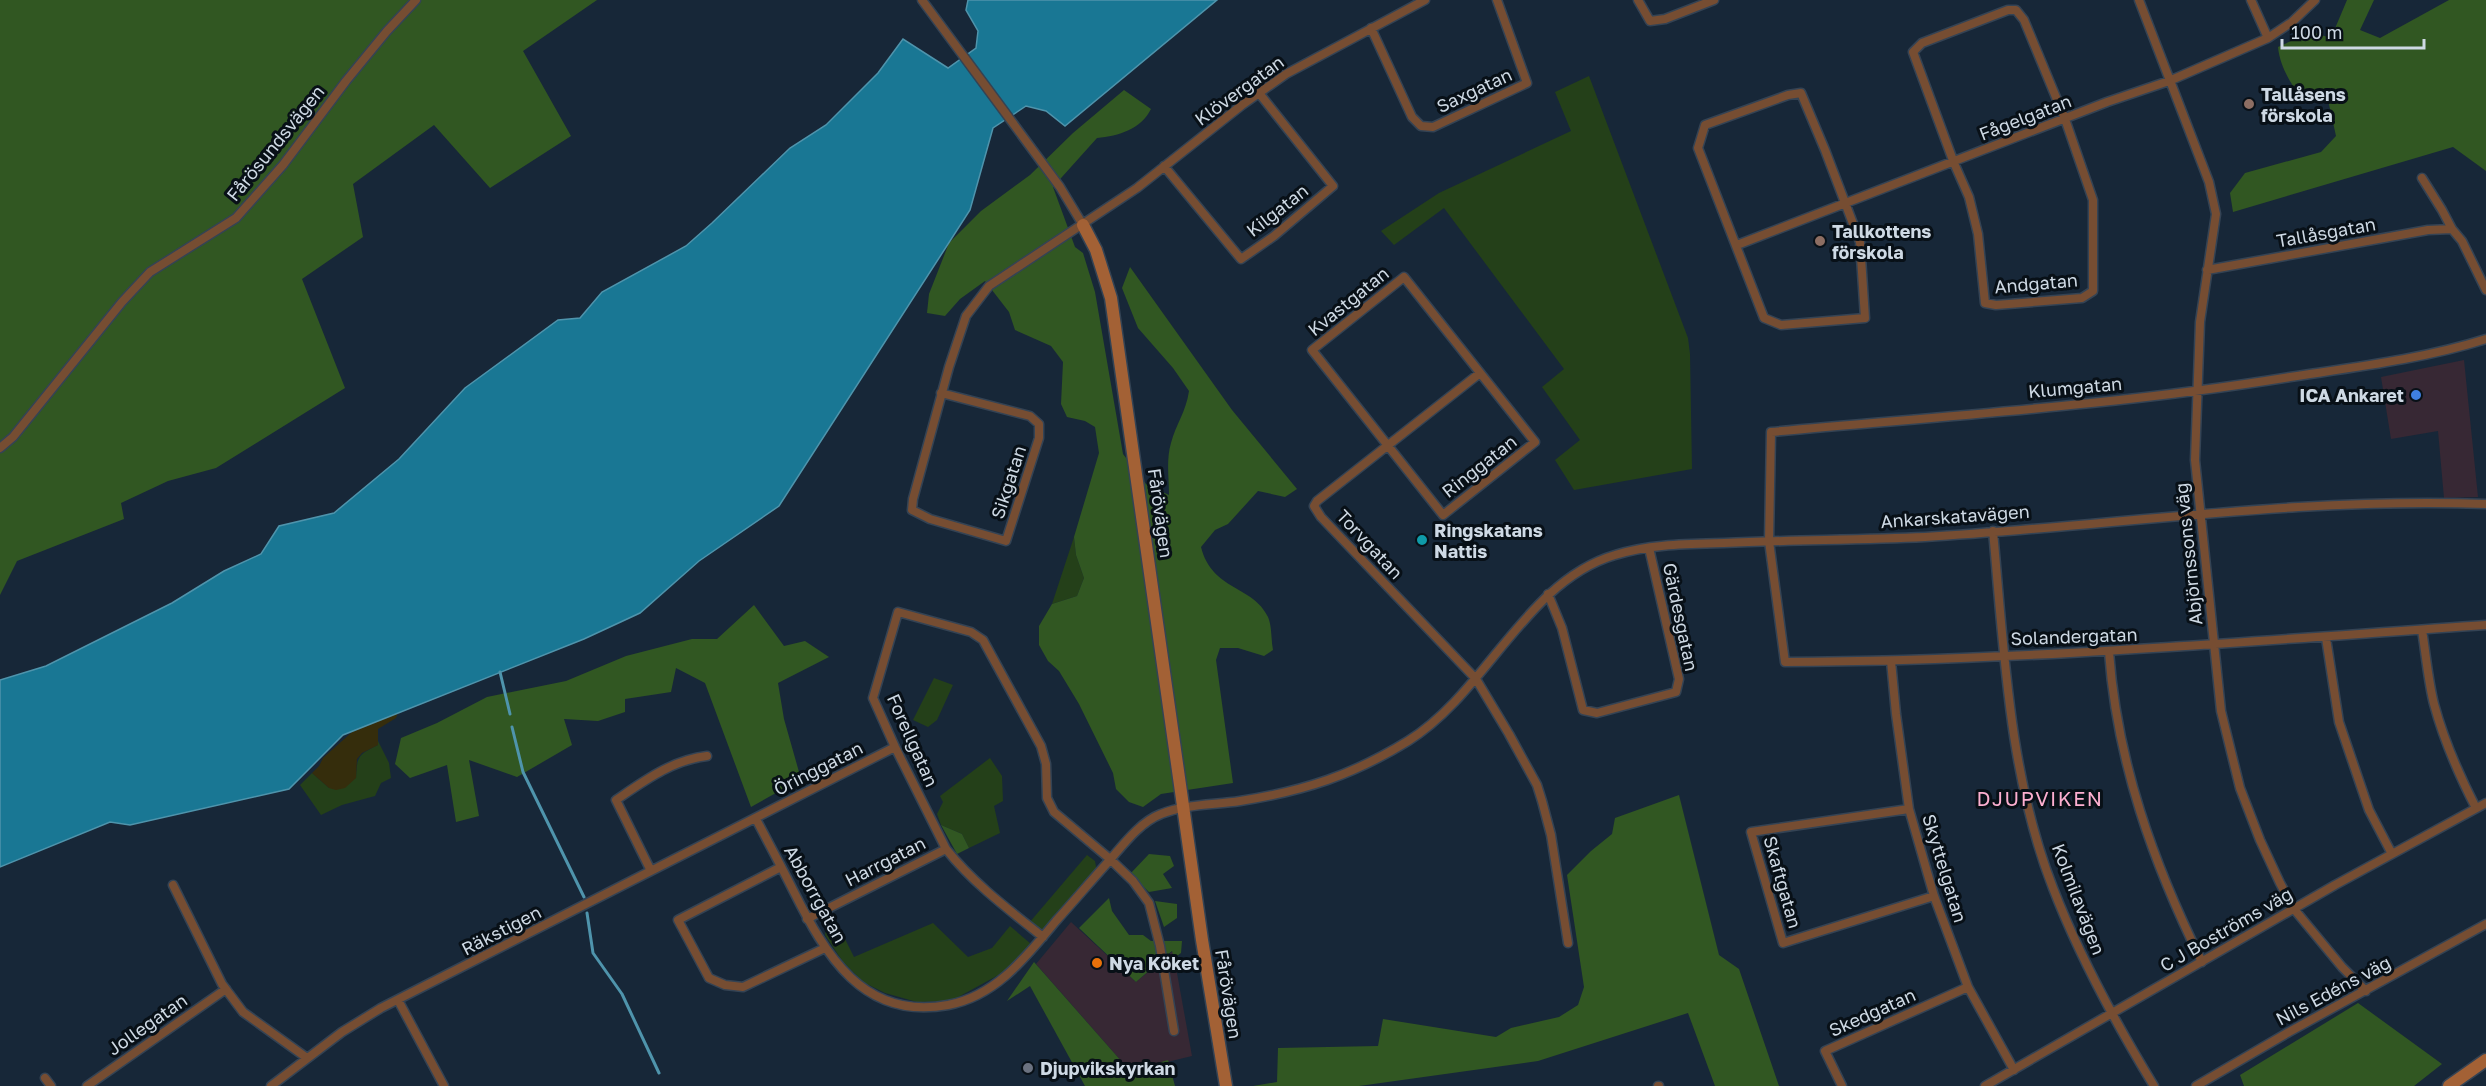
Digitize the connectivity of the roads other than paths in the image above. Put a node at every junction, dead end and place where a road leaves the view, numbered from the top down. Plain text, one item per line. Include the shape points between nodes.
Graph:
1 (416, 0) edge
2 (922, 0) edge
3 (1425, 0) edge
4 (1497, 0) edge
5 (1638, 0) edge
6 (1714, 0) edge
7 (2139, 0) edge
8 (2251, 0) edge
9 (2315, 0) edge
10 (1371, 28) junction
11 (2268, 38) junction
12 (2169, 81) junction
13 (1259, 93) junction
14 (2065, 119) junction
15 (1954, 163) junction
16 (1164, 166) junction
17 (2421, 178) dead end
18 (1846, 204) junction
19 (1083, 225) junction
20 (2452, 229) junction
21 (1737, 245) junction
22 (2207, 270) junction
23 (2486, 290) edge
24 (2486, 339) edge
25 (1480, 374) junction
26 (2196, 391) junction
27 (941, 393) junction
28 (1387, 446) junction
29 (0, 448) edge
30 (2486, 504) edge
31 (2199, 516) junction
32 (1994, 531) junction
33 (1769, 541) junction
34 (1649, 548) junction
35 (1548, 594) junction
36 (2486, 625) edge
37 (2422, 630) junction
38 (2326, 638) junction
39 (2216, 645) junction
40 (2109, 652) junction
41 (2005, 655) junction
42 (1891, 661) junction
43 (1476, 679) junction
44 (895, 747) junction
45 (706, 756) dead end
46 (2486, 803) edge
47 (1184, 808) junction
48 (2476, 808) junction
49 (1910, 809) junction
50 (756, 819) junction
51 (946, 849) junction
52 (2392, 854) junction
53 (1110, 859) junction
54 (782, 867) junction
55 (651, 872) junction
56 (173, 885) dead end
57 (1934, 896) junction
58 (2294, 909) junction
59 (807, 919) junction
60 (2486, 924) edge
61 (1042, 937) junction
62 (1568, 944) dead end
63 (825, 948) junction
64 (2202, 962) junction
65 (1968, 987) junction
66 (225, 989) junction
67 (2366, 991) junction
68 (398, 1000) junction
69 (2110, 1014) junction
70 (1174, 1031) dead end
71 (307, 1058) junction
72 (2486, 1060) edge
73 (2014, 1070) junction
74 (45, 1078) dead end
75 (51, 1086) edge
76 (87, 1086) edge
77 (271, 1086) edge
78 (444, 1086) edge
79 (1226, 1086) edge
80 (1842, 1086) edge
81 (1985, 1086) edge
82 (2154, 1086) edge
83 (2196, 1086) edge
84 (2449, 1086) edge

1 - 29 street, Fårösundsvägen via 236,218 150,272
2 - 19 street, Fårövägen via 1060,187
3 - 10 street, Klövergatan
4 - 10 street, Saxgatan via 1527,83 1433,127 1421,126 1412,117
5 - 6 street via 1650,21
7 - 12 street, Abjörnssons väg
8 - 11 street
9 - 11 street, Fågelgatan
10 - 13 street, Klövergatan
11 - 12 street, Fågelgatan
12 - 14 street, Fågelgatan
12 - 22 street, Abjörnssons väg via 2209,182 2216,214
13 - 16 street, Klövergatan
13 - 16 street, Kilgatan via 1334,186 1274,236 1241,259
14 - 15 street, Fågelgatan
14 - 15 street via 2024,20 2016,10 1922,42 1913,52
14 - 15 street, Andgatan via 2093,200 2093,291 2082,298 1984,303 1978,234 1969,197
15 - 18 street, Fågelgatan
16 - 19 street, Klövergatan
17 - 20 street
18 - 21 street, Fågelgatan
18 - 21 street via 1860,242 1864,318 1781,325 1764,318
18 - 21 street via 1801,93 1706,125 1698,148
19 - 27 street, Sikgatan via 989,285 966,316
19 - 47 street, Fårövägen via 1112,298
20 - 22 street, Tallåsgatan
20 - 23 street
22 - 26 street, Abjörnssons väg
24 - 26 street, Klumgatan via 2377,364
25 - 28 street, Torvgatan
25 - 28 street, Ringgatan via 1535,442 1443,515
25 - 28 street, Kvastgatan via 1404,277 1312,350
26 - 31 street, Abjörnssons väg
26 - 33 street, Klumgatan via 1771,432
27 - 27 street, Sikgatan via 912,510 1006,541 1039,438 1039,424 1030,416
28 - 43 street, Torvgatan via 1314,506
30 - 31 street, Ankarskatavägen via 2327,504
31 - 32 street, Ankarskatavägen
31 - 39 street, Abjörnssons väg
32 - 33 street, Ankarskatavägen
32 - 41 street, Kolmilavägen
33 - 34 street, Ankarskatavägen
33 - 42 street, Solandergatan via 1785,662
34 - 35 street, Ankarskatavägen via 1613,555 1576,572
34 - 35 street, Gärdesgatan via 1680,679 1676,692 1597,713 1583,710 1562,628
35 - 43 street, Ankarskatavägen
36 - 37 street, Solandergatan
37 - 38 street, Solandergatan
37 - 48 street via 2440,724
38 - 39 street, Solandergatan
38 - 52 street via 2339,722 2369,810
39 - 40 street, Solandergatan
39 - 58 street, Abjörnssons väg via 2221,711 2240,788
40 - 41 street, Solandergatan
40 - 64 street via 2112,692 2127,768 2148,840 2172,902
41 - 42 street, Solandergatan
41 - 69 street, Kolmilavägen via 2027,801 2052,887
42 - 49 street, Skyttelgatan
43 - 47 street, Ankarskatavägen via 1455,703 1414,737 1361,768 1316,786
43 - 62 street via 1537,785 1551,835
44 - 50 street, Öringgatan
44 - 51 street, Forellgatan
44 - 53 street, Forellgatan via 873,698 898,612 971,632 993,657 1041,746 1047,798 1054,812
45 - 55 street via 691,758 651,776 616,800
46 - 48 street, C J Boströms väg
47 - 53 street, Abborrgatan via 1156,815
47 - 79 street, Fårövägen
48 - 52 street, C J Boströms väg
49 - 57 street, Skyttelgatan
49 - 57 street, Skaftgatan via 1751,832 1784,943
50 - 54 street, Abborrgatan
50 - 55 street, Räkstigen
51 - 59 street, Harrgatan
51 - 61 street, Forellgatan
52 - 58 street, C J Boströms väg
53 - 61 street, Abborrgatan
53 - 70 street via 1149,903
54 - 59 street, Abborrgatan
54 - 63 street via 678,920 709,978 726,985 743,987
55 - 68 street, Räkstigen
56 - 66 street
57 - 65 street, Skyttelgatan
58 - 64 street, C J Boströms väg
58 - 67 street, Abjörnssons väg
59 - 63 street, Abborrgatan
60 - 67 street, Nils Edéns väg
61 - 63 street, Abborrgatan via 1015,970 979,995 949,1005 919,1007 884,999 856,985
64 - 69 street, C J Boströms väg
65 - 73 street, Skyttelgatan
65 - 80 street, Skedgatan via 1825,1051
66 - 71 street via 243,1012
66 - 76 street, Jollegatan
67 - 83 street, Nils Edéns väg
68 - 71 street, Räkstigen via 342,1032
68 - 78 street
69 - 73 street, C J Boströms väg
69 - 82 street, Kolmilavägen
71 - 77 street, Räkstigen
72 - 84 street
73 - 81 street, C J Boströms väg
74 - 75 street

